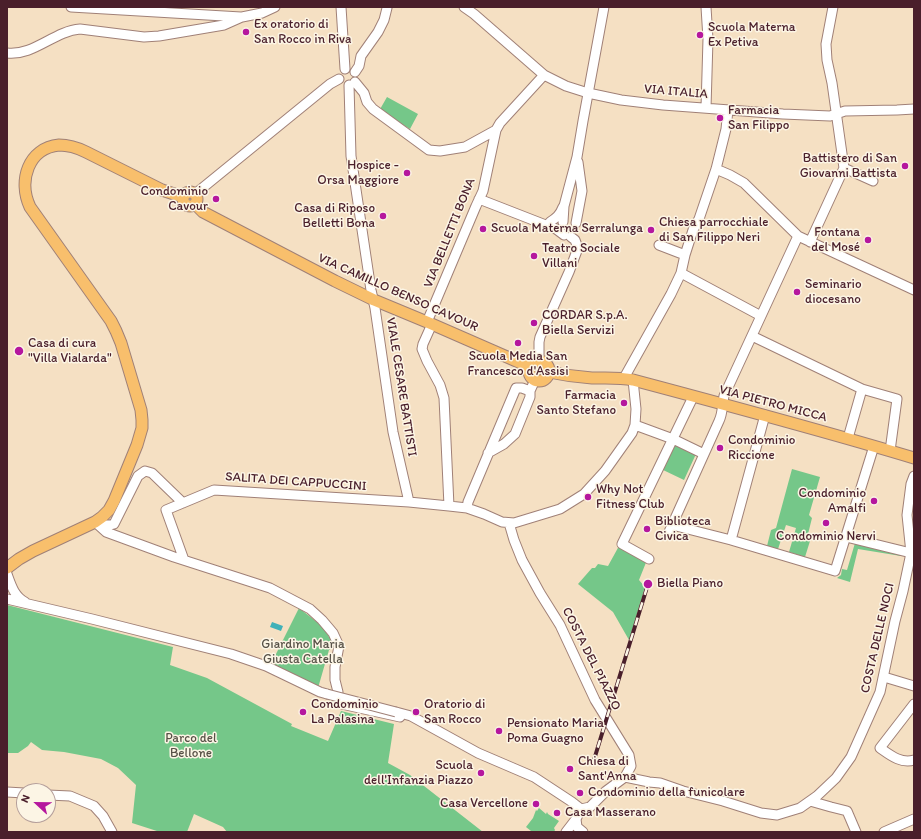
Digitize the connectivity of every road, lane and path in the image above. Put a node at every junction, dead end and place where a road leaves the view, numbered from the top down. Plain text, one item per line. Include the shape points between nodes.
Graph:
1 (70, 7) edge
2 (275, 7) edge
3 (341, 7) edge
4 (465, 7) edge
5 (604, 7) edge
6 (706, 7) edge
7 (832, 7) edge
8 (387, 8) edge
9 (476, 11) edge
10 (242, 17) junction
11 (7, 53) edge
12 (345, 68) junction
13 (355, 72) junction
14 (544, 75) junction
15 (339, 79) junction
16 (352, 84) junction
17 (588, 93) junction
18 (706, 108) junction
19 (914, 109) edge
20 (728, 110) junction
21 (836, 113) junction
22 (496, 130) junction
23 (578, 157) junction
24 (844, 168) junction
25 (716, 169) junction
26 (873, 180) dead end
27 (195, 199) junction
28 (479, 199) junction
29 (564, 206) junction
30 (534, 221) junction
31 (550, 222) junction
32 (563, 223) junction
33 (576, 223) junction
34 (568, 236) junction
35 (798, 236) junction
36 (810, 242) junction
37 (659, 245) dead end
38 (685, 254) junction
39 (681, 273) junction
40 (914, 290) edge
41 (374, 300) junction
42 (761, 316) junction
43 (430, 323) junction
44 (752, 336) junction
45 (535, 364) junction
46 (549, 372) junction
47 (629, 379) junction
48 (535, 380) junction
49 (862, 389) junction
50 (530, 391) junction
51 (693, 397) junction
52 (722, 405) junction
53 (765, 415) junction
54 (635, 425) junction
55 (848, 438) junction
56 (673, 439) junction
57 (874, 446) junction
58 (890, 451) junction
59 (488, 453) junction
60 (704, 454) junction
61 (914, 458) edge
62 (914, 476) edge
63 (409, 502) junction
64 (183, 503) junction
65 (448, 506) junction
66 (467, 508) junction
67 (95, 522) junction
68 (509, 523) junction
69 (846, 537) junction
70 (731, 540) junction
71 (913, 555) edge
72 (649, 559) dead end
73 (184, 560) junction
74 (7, 568) edge
75 (7, 574) edge
76 (7, 599) edge
77 (30, 604) junction
78 (884, 677) junction
79 (914, 686) edge
80 (914, 704) edge
81 (411, 716) junction
82 (914, 760) edge
83 (625, 777) junction
84 (56, 795) edge
85 (810, 801) junction
86 (581, 809) junction
87 (914, 818) edge
88 (576, 819) junction
89 (112, 832) edge
90 (566, 832) edge
91 (583, 832) edge
92 (856, 832) edge
93 (884, 832) edge

1 - 10 street
2 - 10 street
3 - 12 street
4 - 9 street, VIA ITALIA
5 - 17 street
6 - 18 street
7 - 21 street via 826,44
8 - 13 street via 384,20 361,56
9 - 14 street, VIA ITALIA
10 - 11 street via 224,25 151,37 73,30 23,52
12 - 13 street
12 - 15 street
13 - 16 street via 356,77
14 - 17 street, VIA ITALIA
14 - 22 street, VIA BELLETTI BONA
15 - 16 street via 347,86
15 - 27 street
16 - 22 street via 364,93 373,109 429,150 440,152 465,147
16 - 41 street, VIALE CESARE BATTISTI via 351,156
17 - 18 street, VIA ITALIA via 621,100
17 - 23 street
18 - 20 street, VIA ITALIA
19 - 21 street, VIA ITALIA via 845,110
20 - 21 street, VIA ITALIA via 830,116
20 - 25 street
21 - 24 street
22 - 28 street, VIA BELLETTI BONA via 484,191
23 - 29 street
23 - 33 street via 582,192
24 - 26 street
24 - 36 street
25 - 35 street via 744,183
25 - 38 street
27 - 41 main road, VIA CAMILLO BENSO CAVOUR via 203,212
27 - 67 main road via 190,192 185,193 183,197 162,190 86,152 68,146 60,145 46,149 33,159 26,173 24,188 30,207 116,331 141,410 142,428 114,501 109,510
28 - 30 street
28 - 43 street, VIA BELLETTI BONA
29 - 31 street via 558,217
29 - 32 street
30 - 31 street
30 - 34 street
31 - 32 street
32 - 33 street via 571,220
32 - 34 street via 562,233
33 - 34 street via 578,230
34 - 45 street via 575,240 578,248 540,336
35 - 36 street
35 - 42 street
36 - 40 street
37 - 38 street
38 - 39 street
39 - 42 street
39 - 47 street
41 - 43 main road, VIA CAMILLO BENSO CAVOUR
41 - 63 street, VIALE CESARE BATTISTI via 393,432
42 - 44 street
43 - 45 main road, VIA CAMILLO BENSO CAVOUR
43 - 65 street, VIA BELLETTI BONA via 422,349 444,398
44 - 49 street
44 - 52 street
45 - 46 main road via 546,364
45 - 48 main road via 529,370 530,376
46 - 47 main road, VIA PIETRO MICCA via 583,377
46 - 48 main road via 544,380
47 - 51 main road, VIA PIETRO MICCA
47 - 54 street via 636,409
48 - 50 street
49 - 55 street
49 - 58 street via 897,399
50 - 59 street via 530,397 514,434 504,444
50 - 59 street via 516,388
51 - 52 main road, VIA PIETRO MICCA
51 - 56 street
52 - 53 main road, VIA PIETRO MICCA
52 - 60 street via 722,413
53 - 55 main road, VIA PIETRO MICCA
53 - 70 street
54 - 56 street
54 - 68 street via 605,471 584,494 560,509
55 - 57 main road, VIA PIETRO MICCA
56 - 60 street
56 - 72 street via 622,544
57 - 58 main road, VIA PIETRO MICCA
57 - 69 street
58 - 61 main road, VIA PIETRO MICCA
59 - 66 street
60 - 70 street via 670,529
62 - 71 street, COSTA DELLE NOCI via 907,515
63 - 64 street, SALITA DEI CAPPUCCINI via 214,490
63 - 65 street, SALITA DEI CAPPUCCINI
64 - 67 street via 152,473 145,470 138,476 114,524 105,526
64 - 73 street, SALITA DEI CAPPUCCINI via 166,510
65 - 66 street, SALITA DEI CAPPUCCINI
66 - 68 street, SALITA DEI CAPPUCCINI
67 - 73 street via 106,532
67 - 74 main road via 33,551
68 - 83 street, COSTA DEL PIAZZO via 522,560 560,625 595,700 630,755 631,766
69 - 70 street via 835,571
69 - 71 street
71 - 78 street, COSTA DELLE NOCI via 895,621
73 - 81 street via 270,588 310,609 322,620 333,633 339,646 335,667 337,703 403,718
75 - 77 street via 15,594
76 - 77 street
77 - 81 street, bridge via 231,654 266,666 327,694
78 - 79 street
78 - 85 street, COSTA DELLE NOCI via 880,692 851,757 836,778
80 - 82 street via 880,748 904,761
81 - 86 street via 478,753 534,777
83 - 85 street, COSTA DELLE NOCI via 660,782 683,791 777,816 800,808
83 - 86 street via 590,807
84 - 89 street via 70,796 94,806
85 - 92 street via 847,811
86 - 88 street
87 - 93 street
88 - 90 street
88 - 91 street via 577,827

